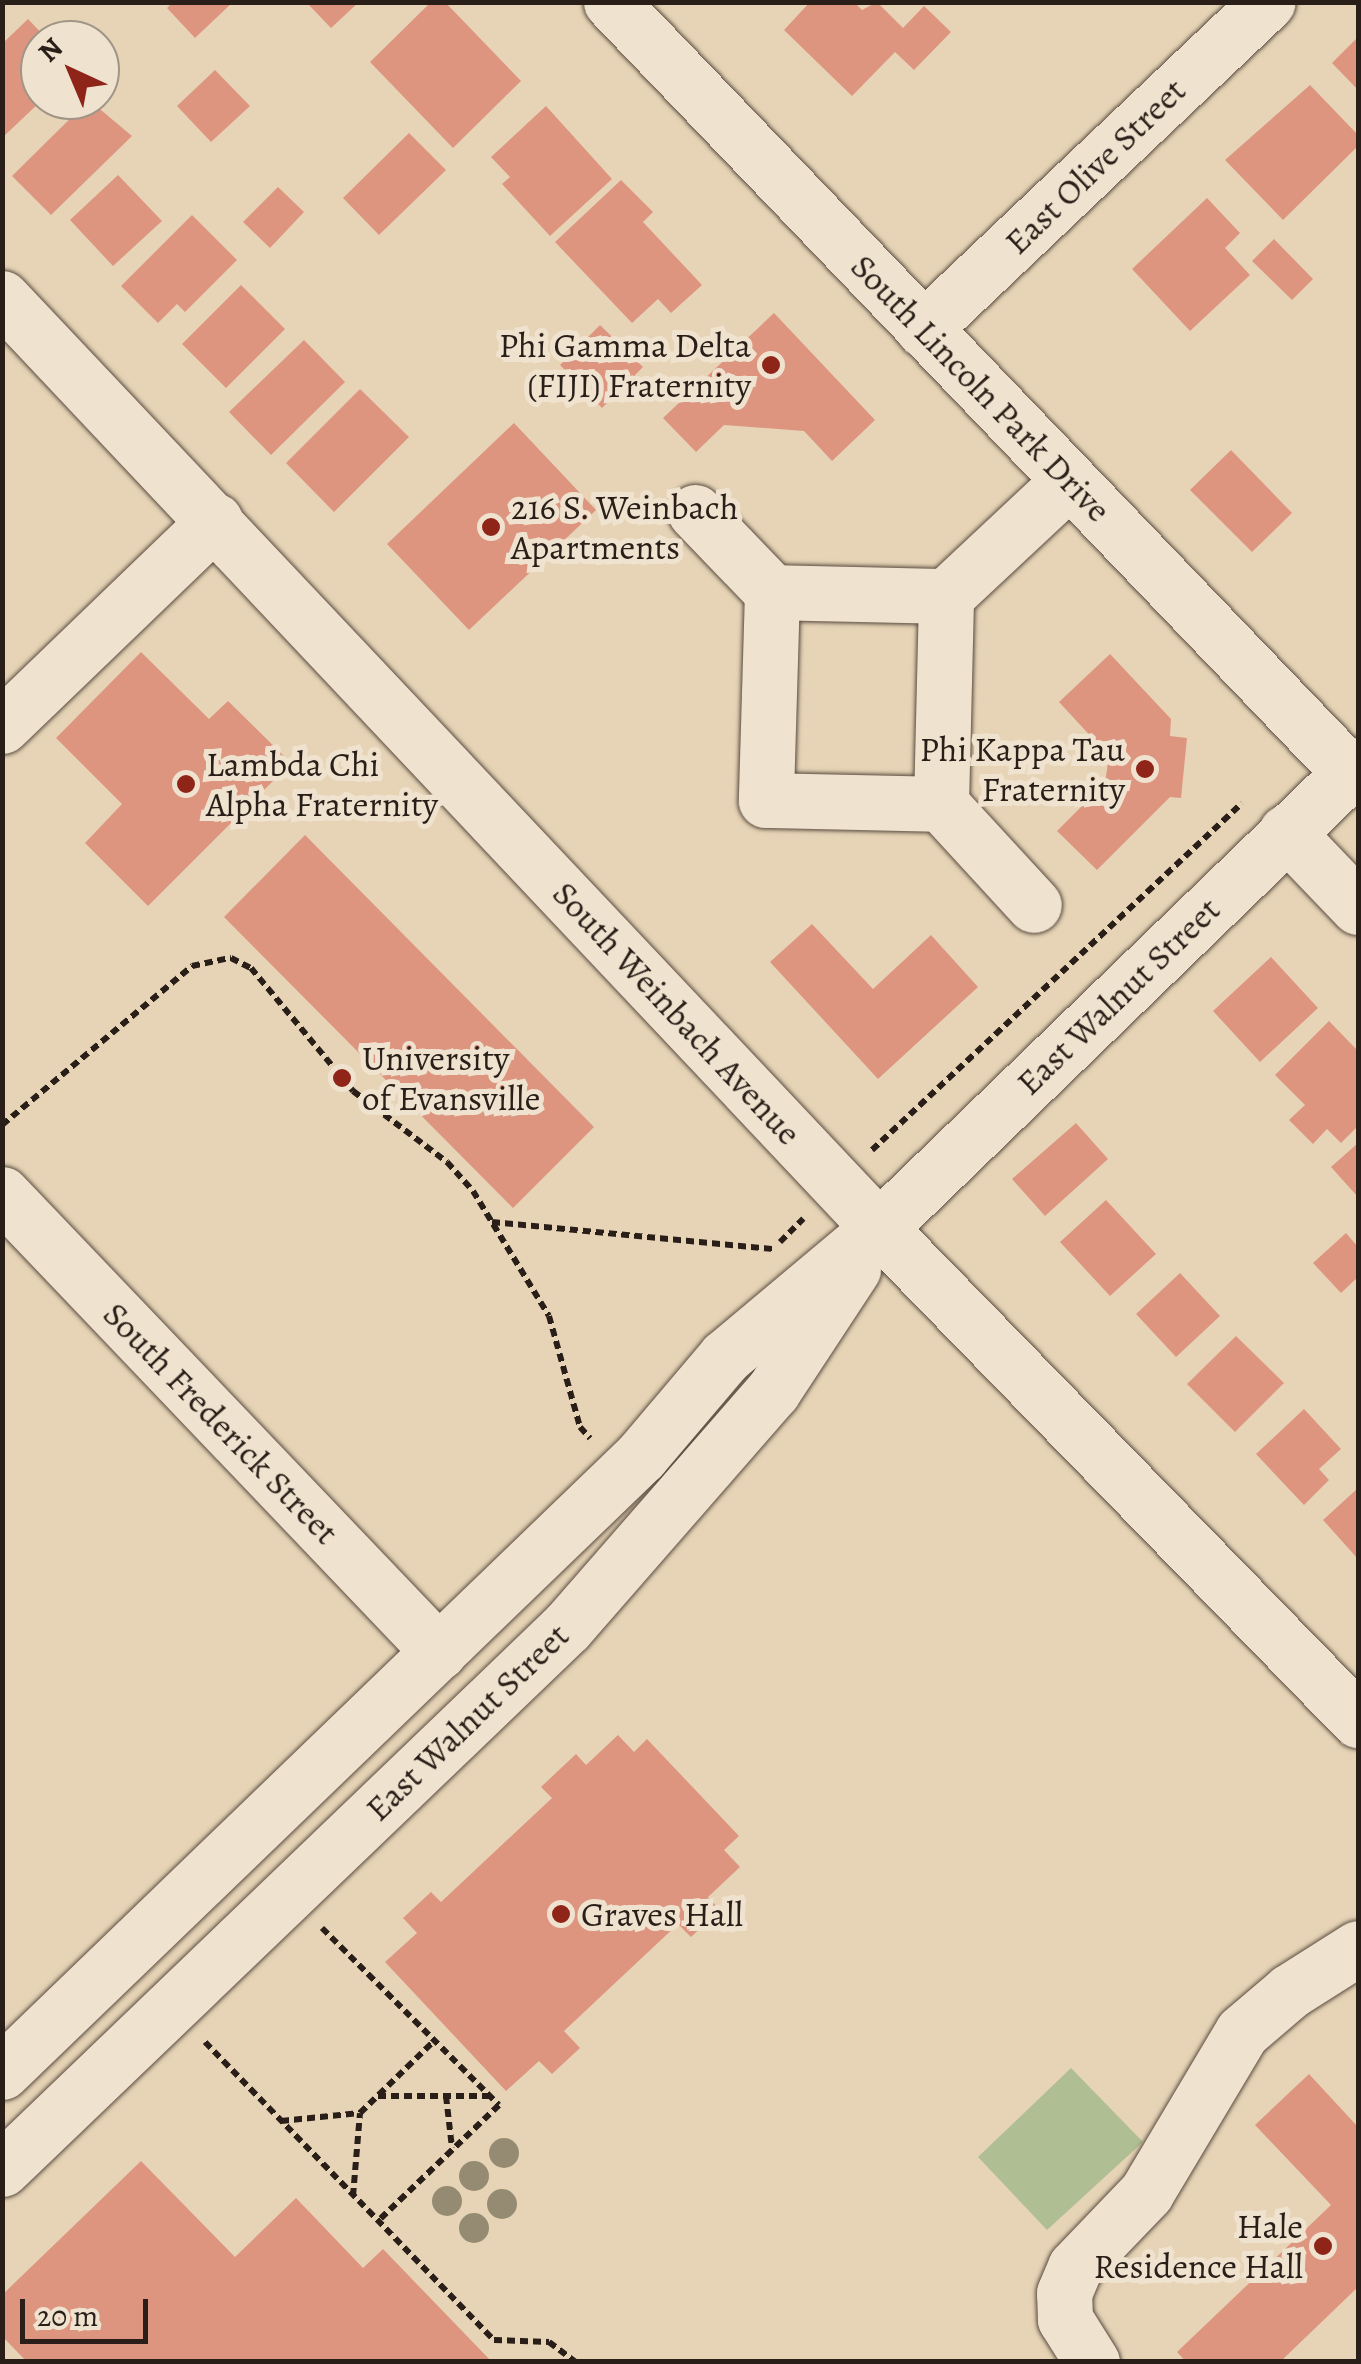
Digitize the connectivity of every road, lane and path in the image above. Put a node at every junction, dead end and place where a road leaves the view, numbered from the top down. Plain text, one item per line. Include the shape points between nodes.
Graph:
1 (611, 2) edge
2 (1266, 2) edge
3 (2, 298) edge
4 (923, 330) junction
5 (1069, 481) junction
6 (695, 512) dead end
7 (215, 520) junction
8 (772, 592) junction
9 (946, 596) junction
10 (2, 726) edge
11 (1354, 769) edge
12 (941, 804) junction
13 (1272, 811) junction
14 (1034, 905) dead end
15 (1358, 908) edge
16 (2, 1125) edge
17 (836, 1183) junction
18 (2, 1194) edge
19 (492, 1222) junction
20 (879, 1228) junction
21 (774, 1249) dead end
22 (595, 1443) dead end
23 (439, 1652) junction
24 (1358, 1720) edge
25 (321, 1927) dead end
26 (1358, 1948) edge
27 (202, 2039) dead end
28 (434, 2042) junction
29 (2, 2072) edge
30 (377, 2096) junction
31 (446, 2096) junction
32 (489, 2096) junction
33 (360, 2113) junction
34 (281, 2122) junction
35 (452, 2148) junction
36 (2, 2169) edge
37 (353, 2196) junction
38 (378, 2221) junction
39 (576, 2362) edge
40 (794, 2362) edge
41 (835, 2362) edge
42 (1092, 2362) edge

1 - 4 street, South Lincoln Park Drive
2 - 4 street, East Olive Street
3 - 7 street, South Weinbach Avenue
4 - 5 street, South Lincoln Park Drive
5 - 9 street
5 - 11 street, South Lincoln Park Drive
6 - 8 street
7 - 10 street
7 - 17 street, South Weinbach Avenue
8 - 9 street
8 - 12 street via 766,800
9 - 12 street
11 - 13 street, East Walnut Street
12 - 14 street
13 - 15 street
13 - 17 path
13 - 20 street, East Walnut Street
16 - 19 path via 192,966 230,958 273,988 353,1091 447,1162
17 - 20 street, South Weinbach Avenue
18 - 23 street, South Frederick Street
19 - 21 path
19 - 22 path via 548,1316 580,1427
20 - 23 street, East Walnut Street via 725,1358 641,1456
20 - 24 street, South Weinbach Avenue
20 - 36 street, East Walnut Street via 774,1391 567,1627
23 - 29 street, East Walnut Street
25 - 28 path
26 - 42 street via 1277,2000 1242,2032 1214,2069 1146,2193 1075,2267 1064,2292 1065,2318
27 - 34 path
28 - 30 path
28 - 32 path
30 - 31 path
30 - 33 path
31 - 32 path
31 - 35 path
32 - 35 path via 498,2104
33 - 34 path
33 - 37 path
34 - 37 path
35 - 38 path
37 - 38 path
38 - 39 path via 494,2340 549,2342
40 - 41 path

